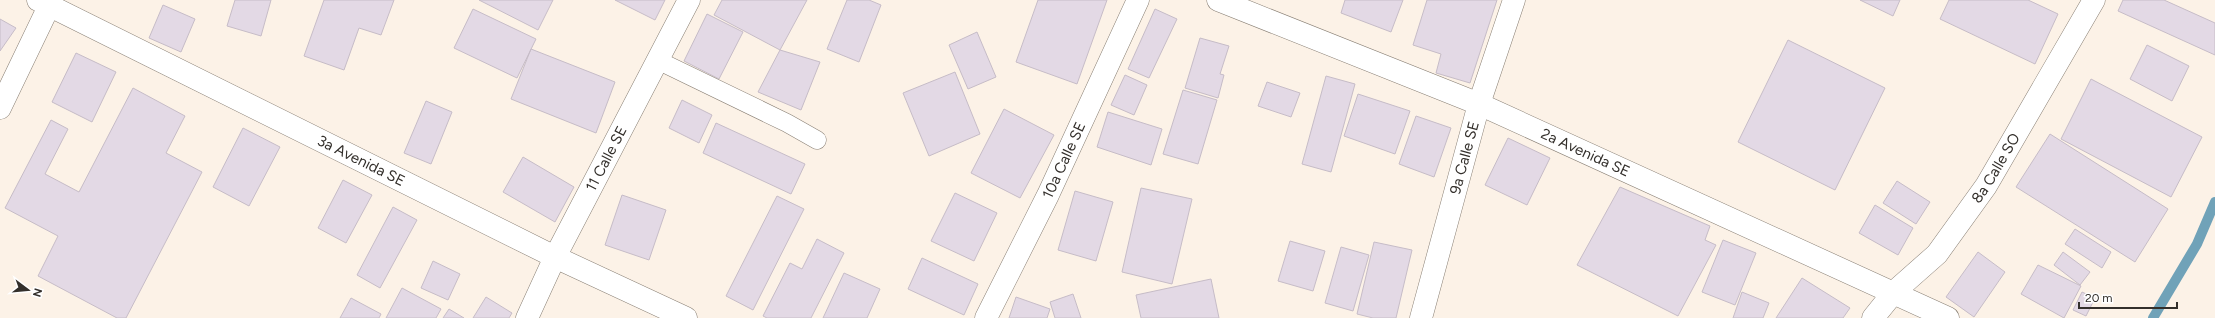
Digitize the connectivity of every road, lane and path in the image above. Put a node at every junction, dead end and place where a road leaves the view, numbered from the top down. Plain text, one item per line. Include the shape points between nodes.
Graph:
1 (689, 0) edge
2 (1138, 0) edge
3 (1218, 0) edge
4 (1514, 0) edge
5 (2094, 0) edge
6 (47, 2) edge
7 (657, 60) junction
8 (1479, 104) junction
9 (0, 108) edge
10 (817, 140) dead end
11 (555, 256) junction
12 (1894, 292) junction
13 (527, 318) edge
14 (686, 318) edge
15 (986, 318) edge
16 (1421, 318) edge
17 (1873, 318) edge
18 (1948, 318) edge

1 - 7 street, 11 Calle SE
2 - 15 street, 10a Calle SE via 1048,195
3 - 8 street, 2a Avenida SE
4 - 8 street, 9a Calle SE
5 - 12 street, 8a Calle SO via 1986,186 1937,254
6 - 9 street
6 - 11 street, 3a Avenida SE
7 - 10 lane
7 - 11 street, 11 Calle SE
8 - 12 street, 2a Avenida SE
8 - 16 street, 9a Calle SE
11 - 13 street, 11 Calle SE
11 - 14 street, 3a Avenida SE
12 - 17 street, 8a Calle SO
12 - 18 street, 2a Avenida SE

